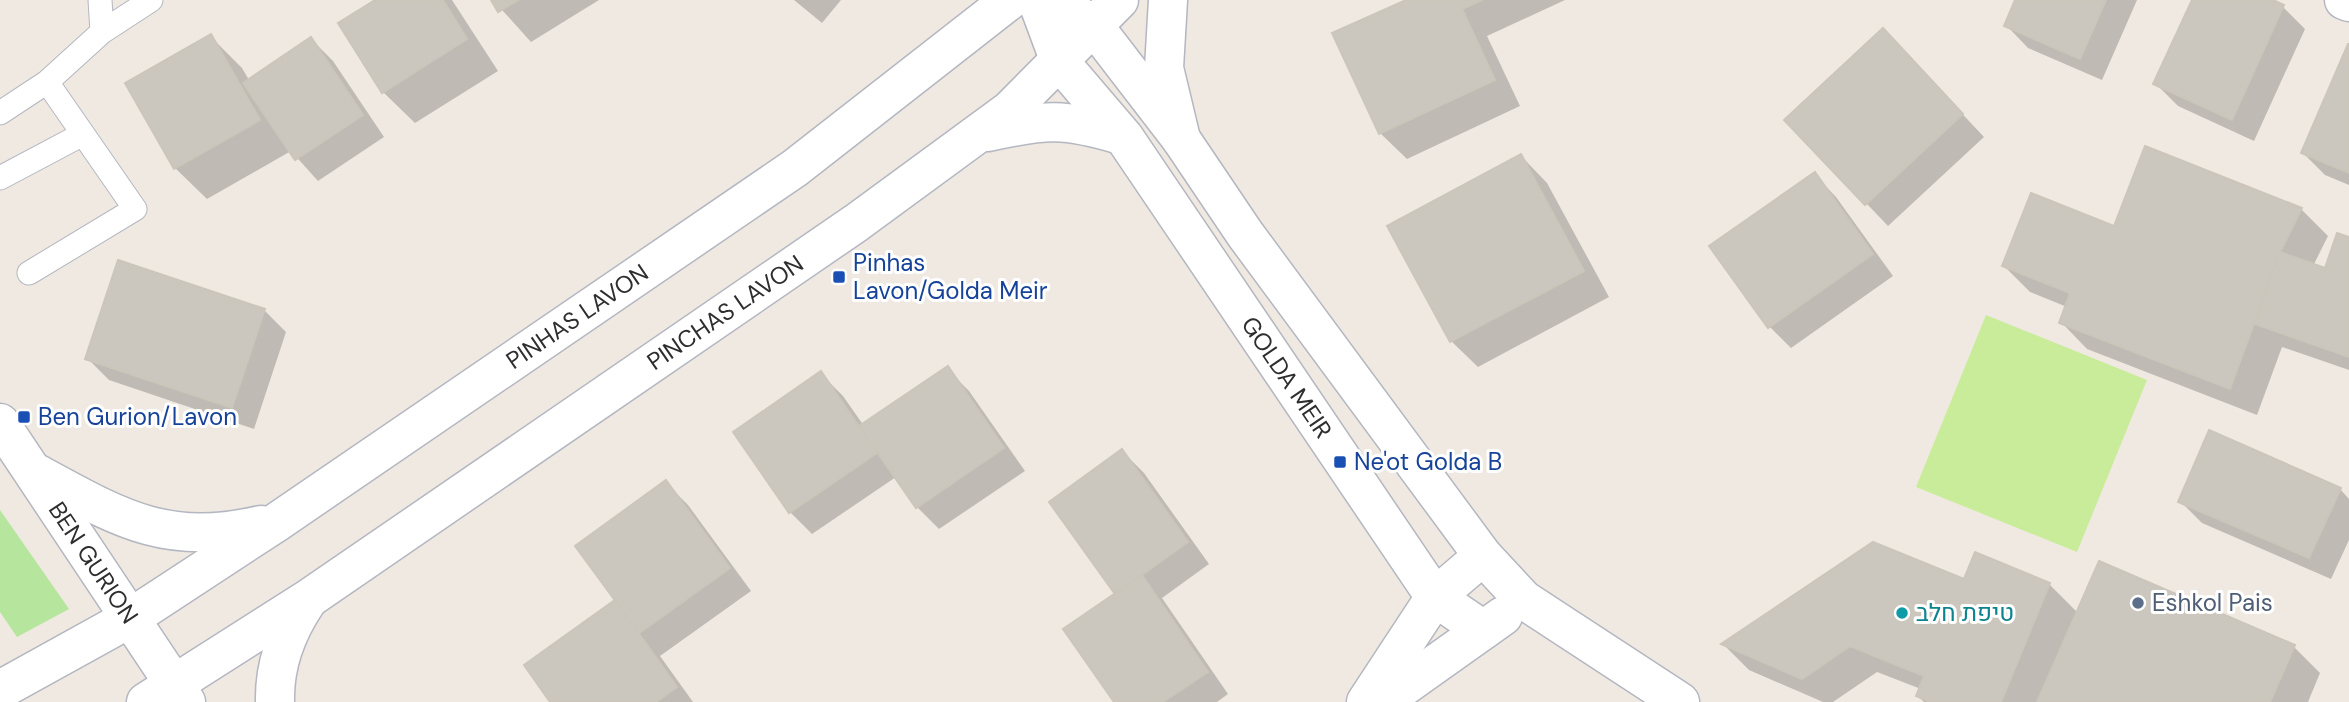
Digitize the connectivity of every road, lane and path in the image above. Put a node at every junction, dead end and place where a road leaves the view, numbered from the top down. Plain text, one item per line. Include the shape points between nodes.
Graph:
1 (100, 0) edge
2 (151, 0) edge
3 (1010, 0) edge
4 (1037, 0) edge
5 (1055, 0) edge
6 (1168, 0) edge
7 (2344, 0) edge
8 (2349, 2) edge
9 (1107, 13) edge
10 (102, 32) junction
11 (1060, 62) junction
12 (47, 82) junction
13 (0, 113) edge
14 (82, 134) junction
15 (976, 135) junction
16 (1121, 135) junction
17 (1181, 139) junction
18 (0, 178) edge
19 (1245, 234) junction
20 (1208, 264) junction
21 (29, 273) dead end
22 (0, 423) edge
23 (34, 471) junction
24 (277, 522) junction
25 (1483, 556) junction
26 (311, 597) junction
27 (1435, 597) junction
28 (1524, 600) junction
29 (132, 617) junction
30 (1483, 631) junction
31 (0, 691) edge
32 (169, 696) edge
33 (7, 702) edge
34 (275, 702) edge
35 (1366, 702) edge
36 (1382, 702) edge
37 (1680, 702) edge

1 - 10 lane
2 - 10 lane
3 - 24 main road, PINHAS LAVON via 795,168
4 - 11 main road, GOLDA MEIR
5 - 9 main road, GOLDA MEIR
6 - 17 main road via 1164,68
7 - 8 main road
9 - 11 main road, PINCHAS LAVON
9 - 17 main road, GOLDA MEIR
10 - 12 lane
11 - 15 main road, PINCHAS LAVON
11 - 16 main road, GOLDA MEIR
12 - 13 lane
12 - 14 lane
14 - 18 lane
14 - 21 lane via 135,209
15 - 16 main road via 1036,121 1087,125
15 - 26 main road, PINCHAS LAVON via 856,223
16 - 20 main road, GOLDA MEIR
17 - 19 main road, GOLDA MEIR
19 - 20 main road
19 - 25 main road, GOLDA MEIR
20 - 27 main road, GOLDA MEIR
22 - 23 main road, BEN GURION
23 - 24 main road via 127,521 163,530 202,535
23 - 29 main road, BEN GURION
24 - 29 main road, PINHAS LAVON
25 - 27 main road
25 - 28 main road, GOLDA MEIR
26 - 32 main road
26 - 34 main road via 289,628 280,656
27 - 30 main road, GOLDA MEIR
27 - 35 main road
28 - 30 main road
28 - 37 main road, GOLDA MEIR
29 - 31 main road, PINHAS LAVON
29 - 32 main road, BEN GURION
30 - 36 main road
31 - 33 main road

